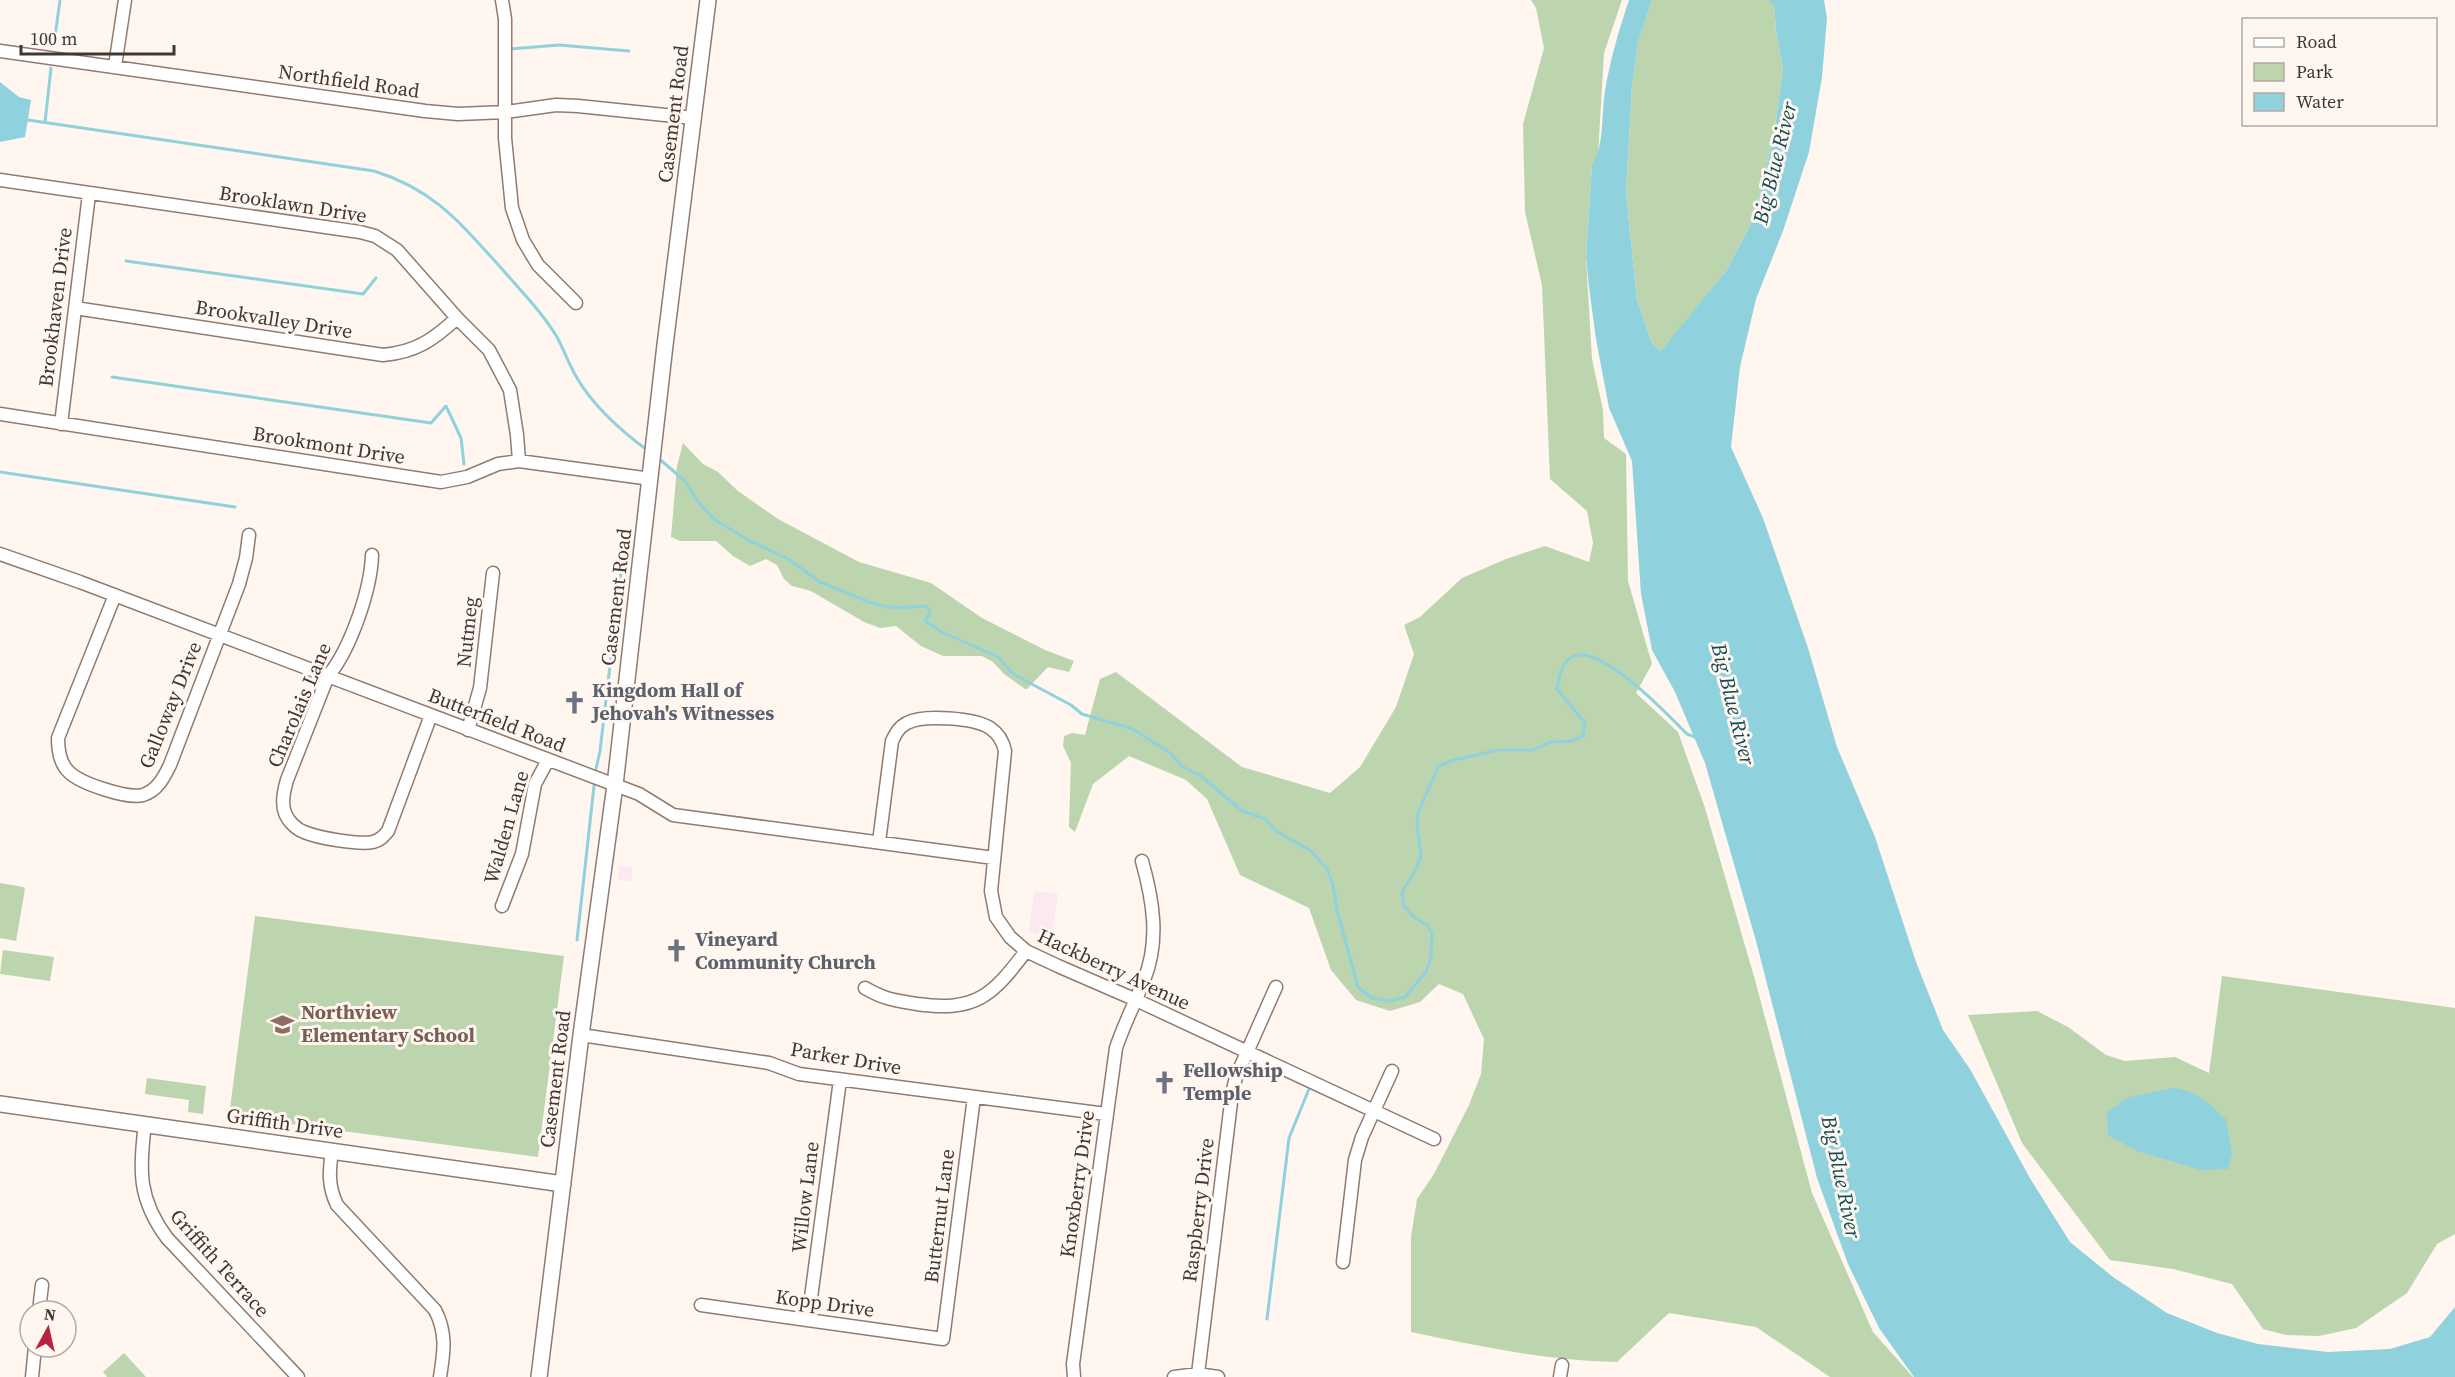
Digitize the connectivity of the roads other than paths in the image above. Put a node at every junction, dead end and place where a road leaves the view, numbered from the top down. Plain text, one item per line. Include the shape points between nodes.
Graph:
1 (125, 0) edge
2 (502, 0) edge
3 (708, 0) edge
4 (0, 51) edge
5 (115, 66) junction
6 (506, 112) junction
7 (694, 118) junction
8 (0, 180) edge
9 (89, 194) junction
10 (576, 303) dead end
11 (75, 308) junction
12 (457, 318) junction
13 (0, 414) edge
14 (61, 424) junction
15 (519, 461) junction
16 (652, 472) junction
17 (249, 535) dead end
18 (0, 554) edge
19 (372, 555) dead end
20 (493, 573) dead end
21 (115, 595) junction
22 (219, 635) junction
23 (328, 676) junction
24 (431, 716) junction
25 (468, 730) junction
26 (548, 760) junction
27 (615, 785) junction
28 (879, 842) junction
29 (994, 858) junction
30 (1142, 861) dead end
31 (502, 906) dead end
32 (1026, 951) junction
33 (1276, 987) dead end
34 (864, 988) dead end
35 (1134, 999) junction
36 (581, 1035) junction
37 (1247, 1052) junction
38 (1392, 1071) dead end
39 (840, 1080) junction
40 (974, 1097) junction
41 (0, 1104) edge
42 (1373, 1111) junction
43 (1106, 1114) junction
44 (145, 1124) junction
45 (1434, 1139) dead end
46 (332, 1151) junction
47 (563, 1184) junction
48 (1343, 1262) dead end
49 (42, 1285) dead end
50 (40, 1299) edge
51 (701, 1305) dead end
52 (808, 1320) junction
53 (943, 1339) joint
54 (34, 1359) edge
55 (1198, 1374) junction
56 (32, 1377) edge
57 (298, 1377) edge
58 (440, 1377) edge
59 (539, 1377) edge
60 (1074, 1377) edge
61 (1174, 1377) edge
62 (1218, 1377) edge

1 - 5 street
2 - 6 street
3 - 7 street, Casement Road
4 - 5 street, Northfield Road
5 - 6 street, Northfield Road via 425,111
6 - 7 street, Northfield Road via 578,106
6 - 10 street via 508,191 517,225 538,265
7 - 16 street, Casement Road
8 - 9 street, Brooklawn Drive
9 - 11 street, Brookhaven Drive
9 - 12 street, Brooklawn Drive via 375,236 399,253
11 - 12 street, Brookvalley Drive via 383,355 418,348
11 - 14 street, Brookhaven Drive
12 - 15 street, Brooklawn Drive via 489,350 510,390
13 - 14 street, Brookmont Drive
14 - 15 street, Brookmont Drive via 441,482
15 - 16 street, Brookmont Drive
16 - 27 street, Casement Road
17 - 22 street, Galloway Drive via 239,584
18 - 21 street, Butterfield Road
19 - 23 street, Charolais Lane via 367,592 338,663
20 - 25 street, Nutmeg via 480,688
21 - 22 street, Butterfield Road
21 - 22 street, Galloway Drive via 58,746 63,763 73,775 118,794 144,794 165,776
22 - 23 street, Butterfield Road
23 - 24 street, Butterfield Road
23 - 24 street, Charolais Lane via 283,795 284,812 302,832 364,843 382,838
24 - 25 street, Butterfield Road
25 - 26 street, Butterfield Road
26 - 27 street, Butterfield Road
26 - 31 street, Walden Lane via 535,784 522,854
27 - 28 street, Butterfield Road via 639,794 673,815 690,819
27 - 36 street, Casement Road
28 - 29 street, Butterfield Road
28 - 29 street, Hackberry Avenue via 892,741 898,729 929,717 984,724 999,735 1005,751
29 - 32 street, Hackberry Avenue via 991,891 996,917
30 - 35 street, Knoxberry Drive via 1151,894 1153,942 1145,979
32 - 34 street via 986,994 960,1006 885,999
32 - 35 street, Hackberry Avenue
33 - 37 street, Raspberry Drive
35 - 37 street, Hackberry Avenue
35 - 43 street, Knoxberry Drive via 1116,1048
36 - 39 street, Parker Drive via 770,1063 799,1074
36 - 47 street, Casement Road
37 - 42 street, Hackberry Avenue
37 - 55 street, Raspberry Drive via 1232,1094
38 - 42 street
39 - 40 street, Parker Drive
39 - 52 street, Willow Lane
40 - 43 street, Parker Drive
40 - 53 street, Butternut Lane
41 - 44 street, Griffith Drive
42 - 45 street, Hackberry Avenue
42 - 48 street via 1355,1160
43 - 60 street, Knoxberry Drive
44 - 46 street, Griffith Drive
44 - 57 street, Griffith Terrace via 140,1167 147,1206 155,1222
46 - 47 street, Griffith Drive
46 - 58 street via 328,1176 337,1205 435,1310 441,1322 445,1338
47 - 59 street, Casement Road
49 - 50 street
51 - 52 street, Kopp Drive
52 - 53 street, Kopp Drive
54 - 56 street
55 - 61 street
55 - 62 street

